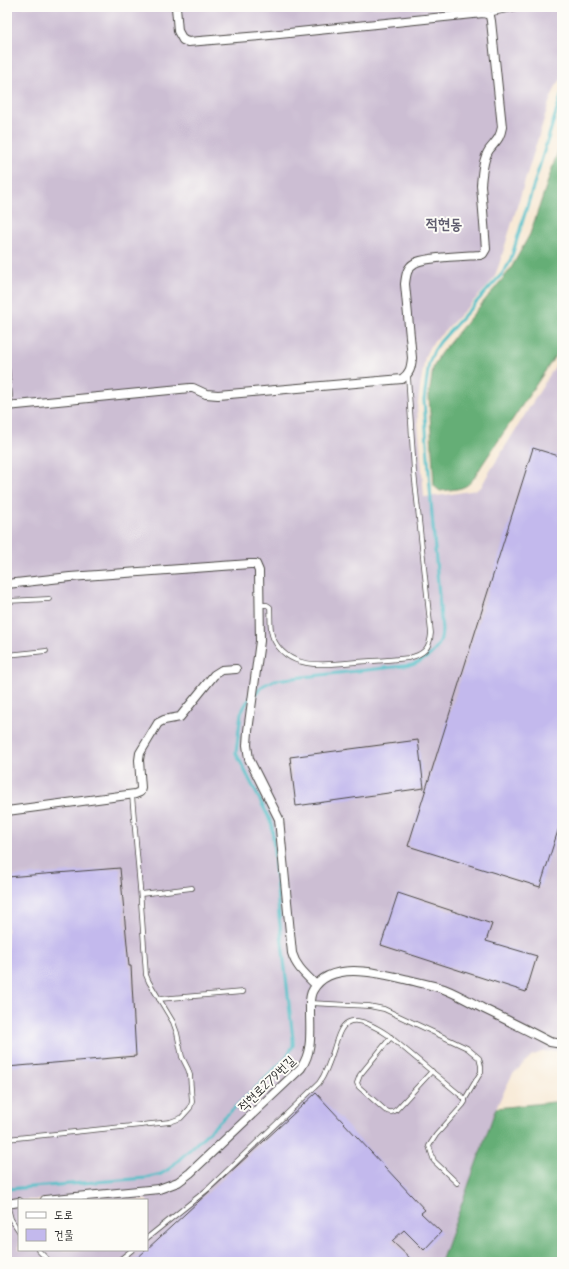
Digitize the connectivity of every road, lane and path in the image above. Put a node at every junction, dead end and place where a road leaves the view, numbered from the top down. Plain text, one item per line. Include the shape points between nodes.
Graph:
1 (176, 7) edge
2 (522, 7) edge
3 (472, 11) edge
4 (487, 14) junction
5 (7, 365) edge
6 (408, 375) junction
7 (9, 406) edge
8 (7, 584) edge
9 (49, 599) dead end
10 (7, 601) edge
11 (260, 605) junction
12 (46, 651) dead end
13 (7, 655) edge
14 (236, 669) dead end
15 (132, 794) junction
16 (7, 811) edge
17 (192, 888) dead end
18 (141, 894) junction
19 (316, 985) junction
20 (243, 992) dead end
21 (159, 999) junction
22 (310, 1003) junction
23 (391, 1037) junction
24 (562, 1044) edge
25 (432, 1070) junction
26 (465, 1099) junction
27 (7, 1139) edge
28 (456, 1183) dead end
29 (55, 1199) edge
30 (18, 1202) edge
31 (7, 1204) edge
32 (18, 1230) edge
33 (148, 1237) edge
34 (39, 1251) edge
35 (131, 1251) edge
36 (50, 1262) edge
37 (117, 1262) edge

1 - 3 street via 178,31 183,40 188,42
2 - 4 lane
3 - 4 street
4 - 6 street via 491,21 502,128 499,139 487,154 482,174 486,249 480,255 416,262 407,271 412,358
5 - 7 lane
6 - 7 street via 397,380 218,395 190,388
6 - 11 lane via 414,472 431,633 429,646 424,652 408,658 311,664 292,657 280,648 271,633 270,607
8 - 11 street via 256,564 259,571
9 - 10 lane
11 - 19 street via 259,655 247,752 276,812 281,829 292,953 297,966
12 - 13 lane
14 - 15 street via 222,670 214,674 180,717 164,720 155,726 140,753 140,792
15 - 16 street
15 - 18 lane
17 - 18 lane
18 - 21 lane via 146,975
19 - 22 street, 적현로279번길 via 312,990
19 - 24 street via 331,974 363,971 429,985 445,990 550,1042
20 - 21 lane
21 - 27 lane via 173,1022 182,1057 188,1069 192,1102 181,1118 170,1122
22 - 26 lane via 384,1009 467,1048 479,1058 481,1066
22 - 29 street, 적현로279번길 via 310,1048 307,1060 190,1173 178,1182 159,1189
23 - 25 lane
23 - 25 lane via 360,1075 357,1083 385,1110 394,1112
23 - 33 lane via 360,1020 347,1022 342,1027 329,1067 319,1083 208,1189
25 - 26 lane
26 - 28 lane via 463,1105 429,1146 434,1161
30 - 31 street
31 - 32 lane via 11,1219
34 - 36 lane
35 - 37 lane

